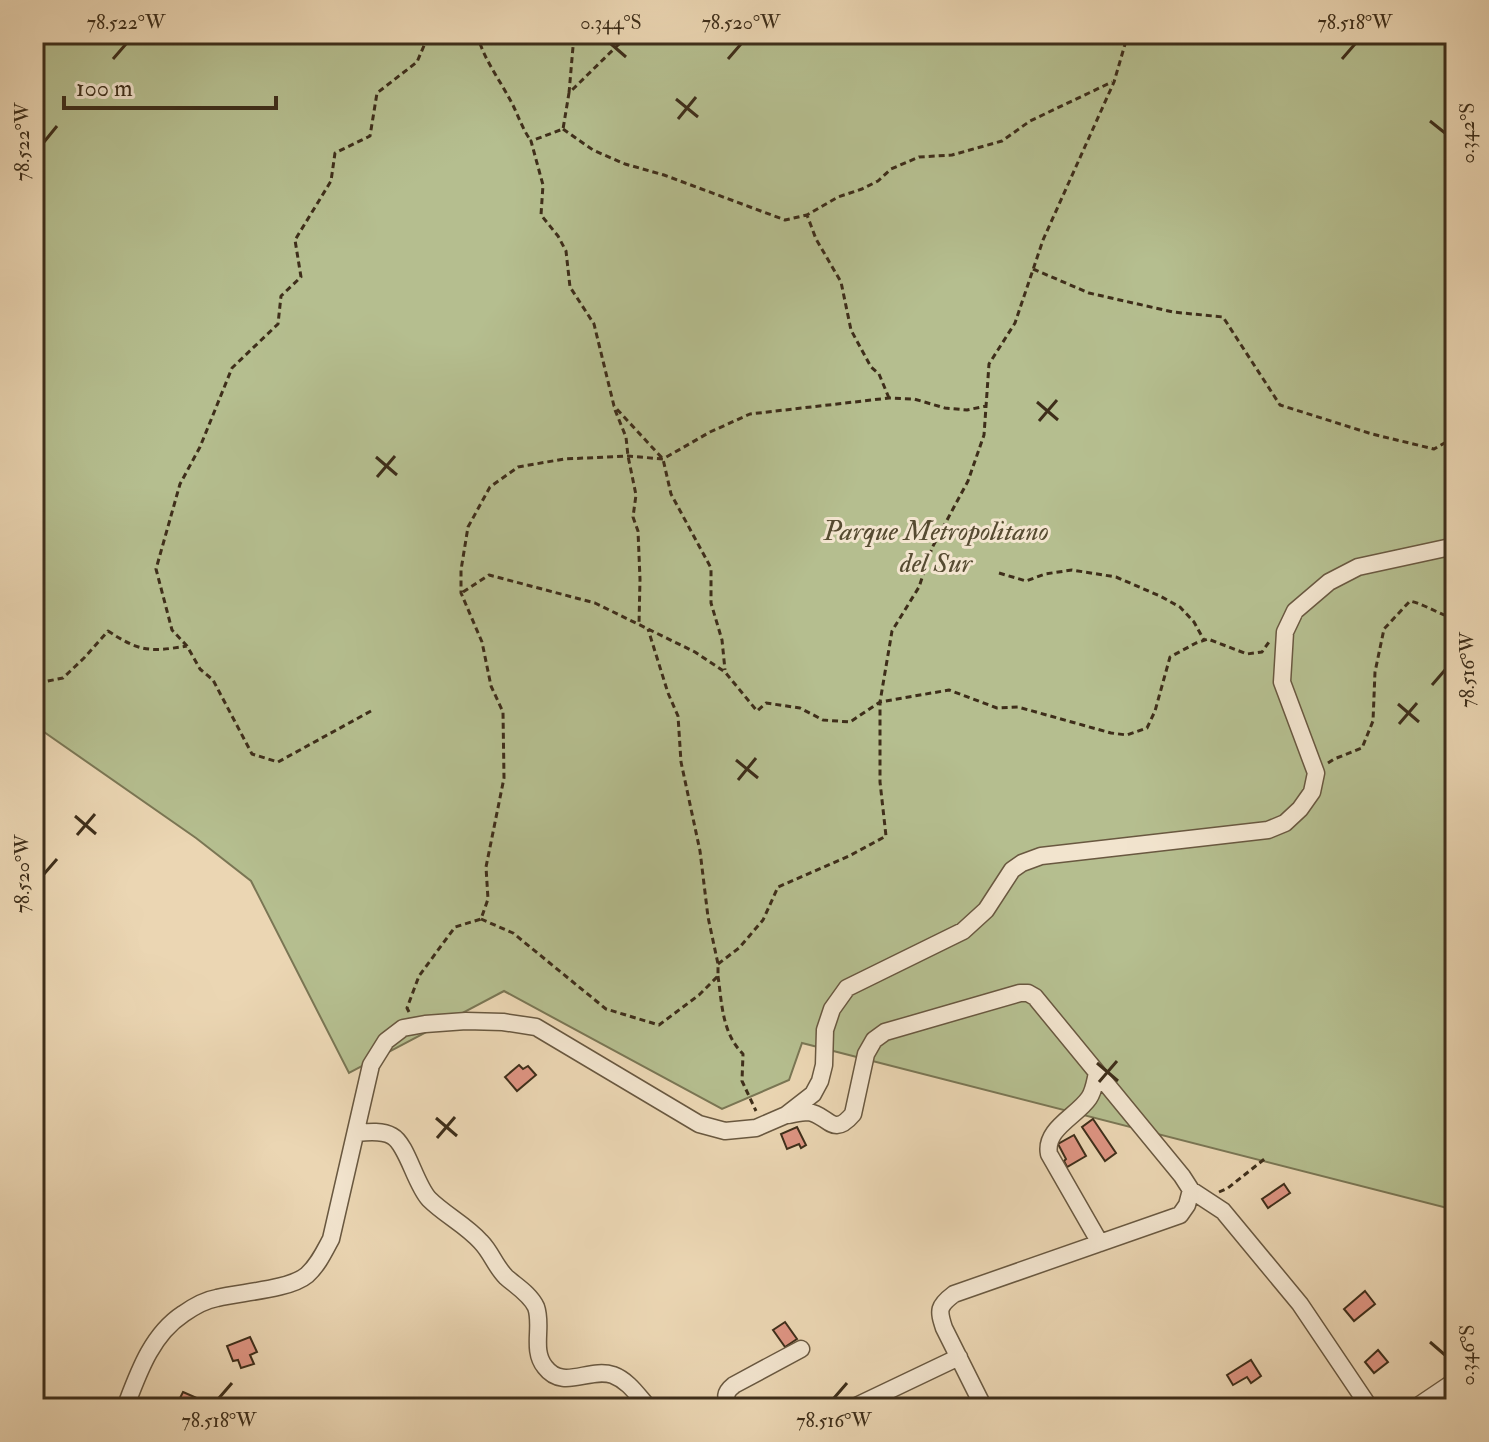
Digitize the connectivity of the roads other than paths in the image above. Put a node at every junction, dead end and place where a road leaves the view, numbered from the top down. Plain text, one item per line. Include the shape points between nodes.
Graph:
1 (1455, 546) edge
2 (1097, 1073) junction
3 (786, 1115) junction
4 (356, 1133) junction
5 (1198, 1195) junction
6 (1100, 1243) junction
7 (801, 1349) dead end
8 (959, 1357) junction
9 (1455, 1381) edge
10 (125, 1408) edge
11 (649, 1408) edge
12 (730, 1408) edge
13 (852, 1408) edge
14 (984, 1408) edge
15 (1370, 1408) edge
16 (1415, 1408) edge

1 - 3 street via 1358,567 1329,582 1295,611 1285,632 1282,682 1316,773 1312,792 1285,823 1268,830 1041,856 1022,863 963,931 847,988 825,1030 820,1081 813,1094
2 - 3 street via 1035,997 1020,993 885,1032 874,1040 853,1114 839,1126 809,1112
2 - 5 street
2 - 6 street via 1092,1095 1047,1146
3 - 4 street via 756,1128 725,1131 699,1124 536,1027 466,1021 403,1028 386,1041 371,1065
4 - 10 street via 331,1239 320,1260 304,1277 215,1298 181,1315 146,1356
4 - 11 street via 396,1139 428,1198 471,1231 497,1267 532,1300 538,1353 546,1369 565,1379 610,1374 625,1381
5 - 6 street via 1180,1215
5 - 15 street via 1223,1211 1300,1304
6 - 8 street via 943,1302 939,1314
7 - 12 street via 734,1385 725,1396
8 - 13 street
8 - 14 street
9 - 16 street

